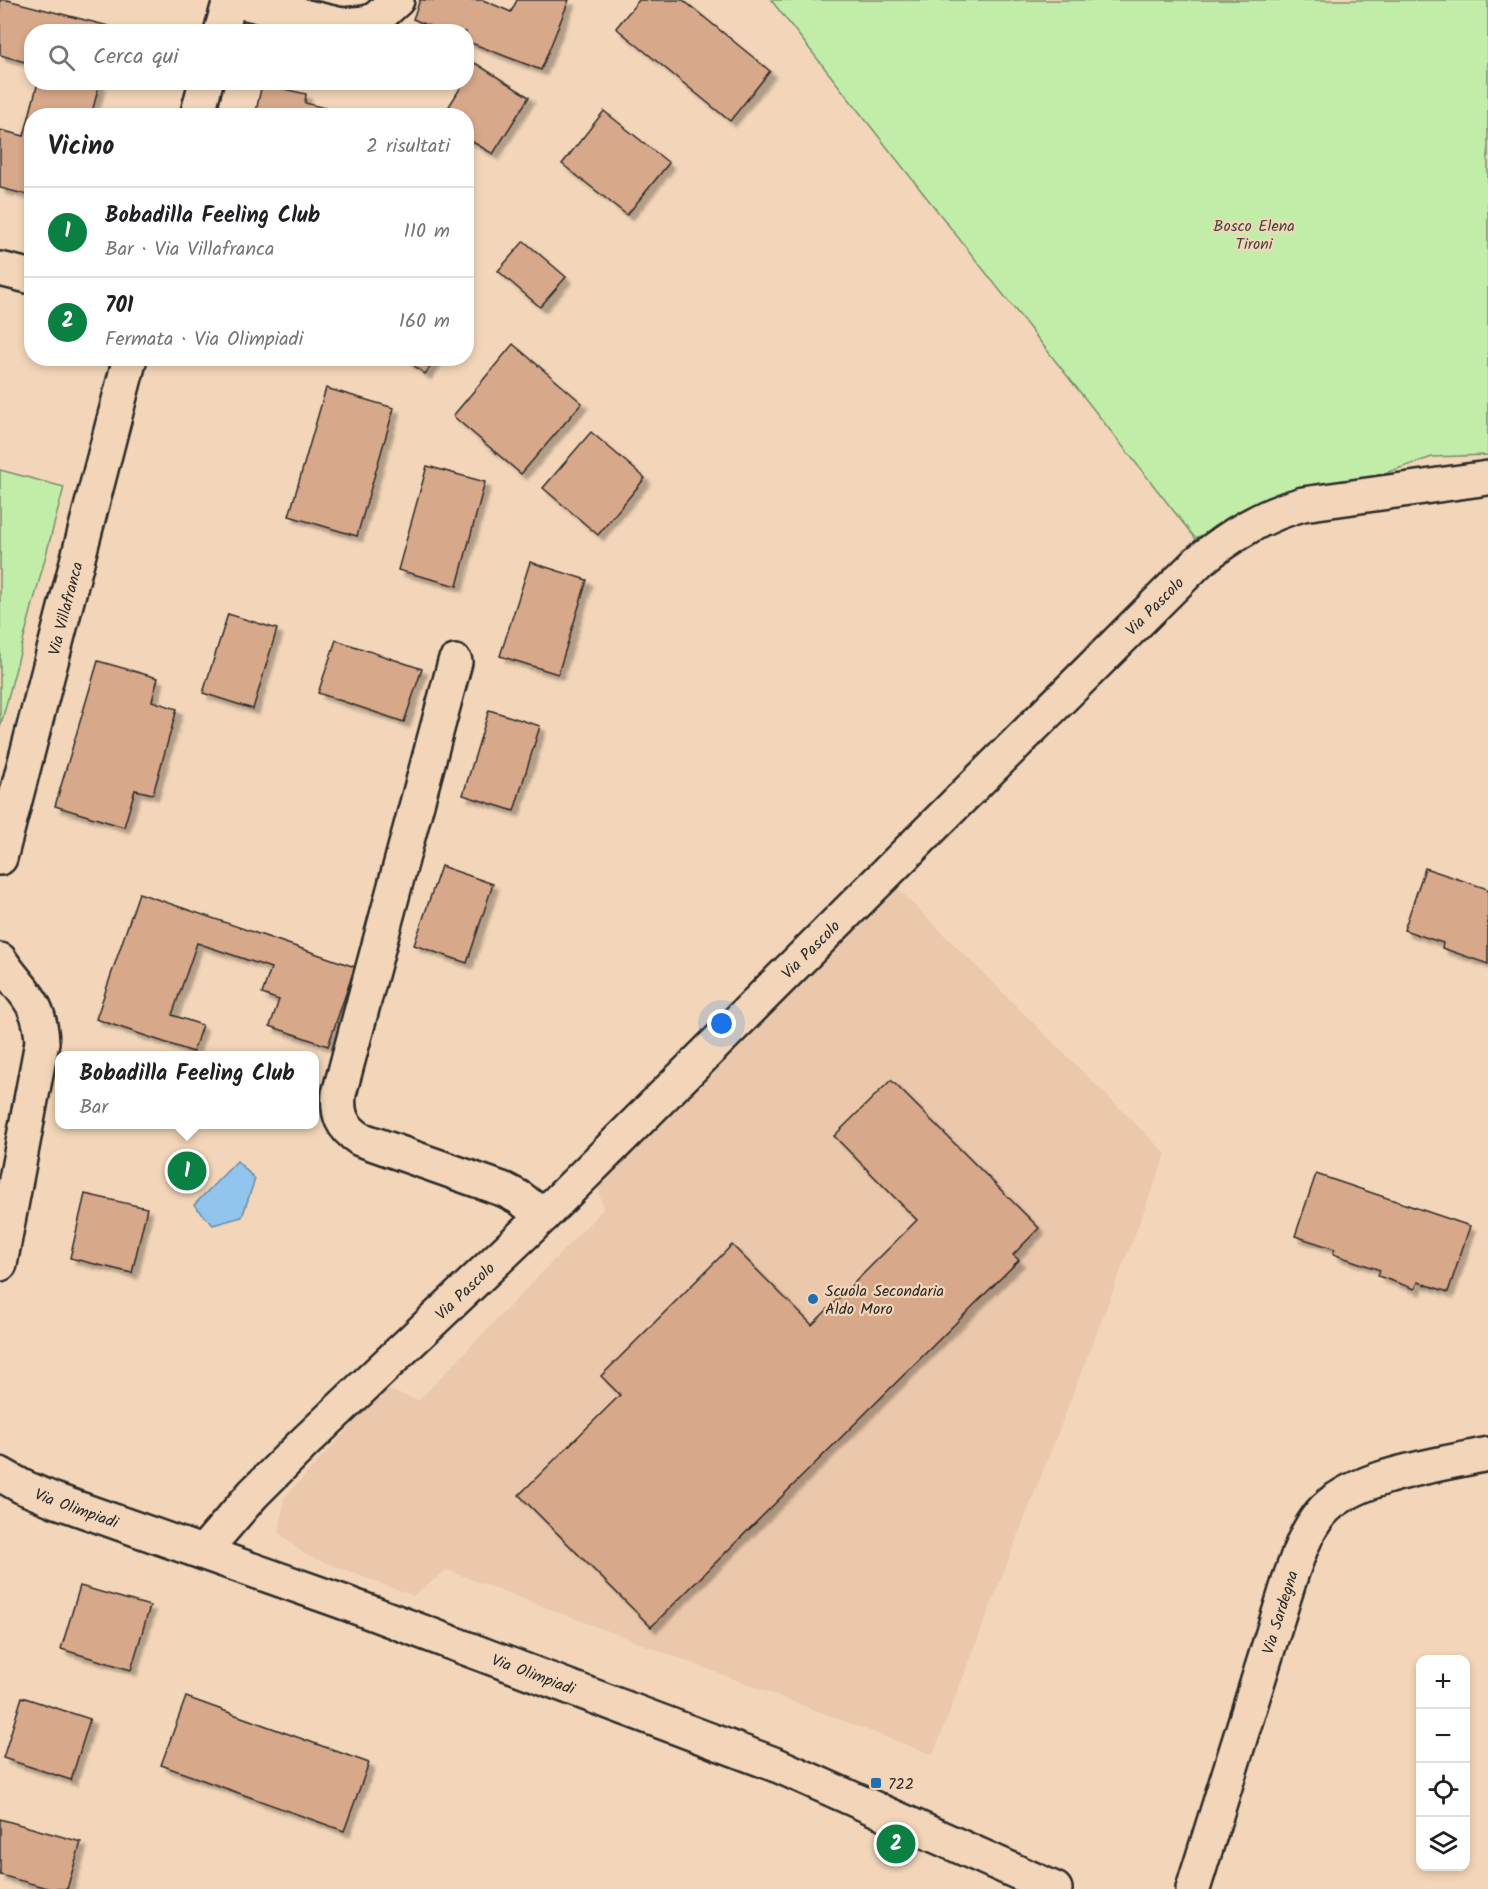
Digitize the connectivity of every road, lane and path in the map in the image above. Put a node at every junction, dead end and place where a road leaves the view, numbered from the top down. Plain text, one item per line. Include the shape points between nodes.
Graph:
1 (232, 0) edge
2 (397, 0) edge
3 (224, 24) edge
4 (338, 24) edge
5 (354, 24) edge
6 (204, 90) edge
7 (199, 108) edge
8 (0, 269) edge
9 (24, 275) edge
10 (128, 366) edge
11 (1488, 478) edge
12 (455, 662) dead end
13 (0, 858) edge
14 (0, 960) edge
15 (543, 1216) junction
16 (0, 1264) edge
17 (1488, 1454) edge
18 (2, 1482) edge
19 (203, 1552) junction
20 (1055, 1889) edge
21 (1193, 1889) edge

1 - 3 street
1 - 4 street
2 - 5 street via 376,19
6 - 7 street
8 - 9 street
10 - 13 street, Via Villafranca
11 - 15 street, Via Pascolo via 1303,504 1246,527 1211,551
12 - 15 street via 339,1094 339,1115 344,1127 360,1139 505,1190
14 - 16 street via 35,1008 42,1042
15 - 19 street, Via Pascolo via 303,1443
17 - 21 street, Via Sardegna via 1370,1481 1340,1496 1316,1520 1291,1575
18 - 19 street, Via Olimpiadi
19 - 20 street, Via Olimpiadi via 779,1766

